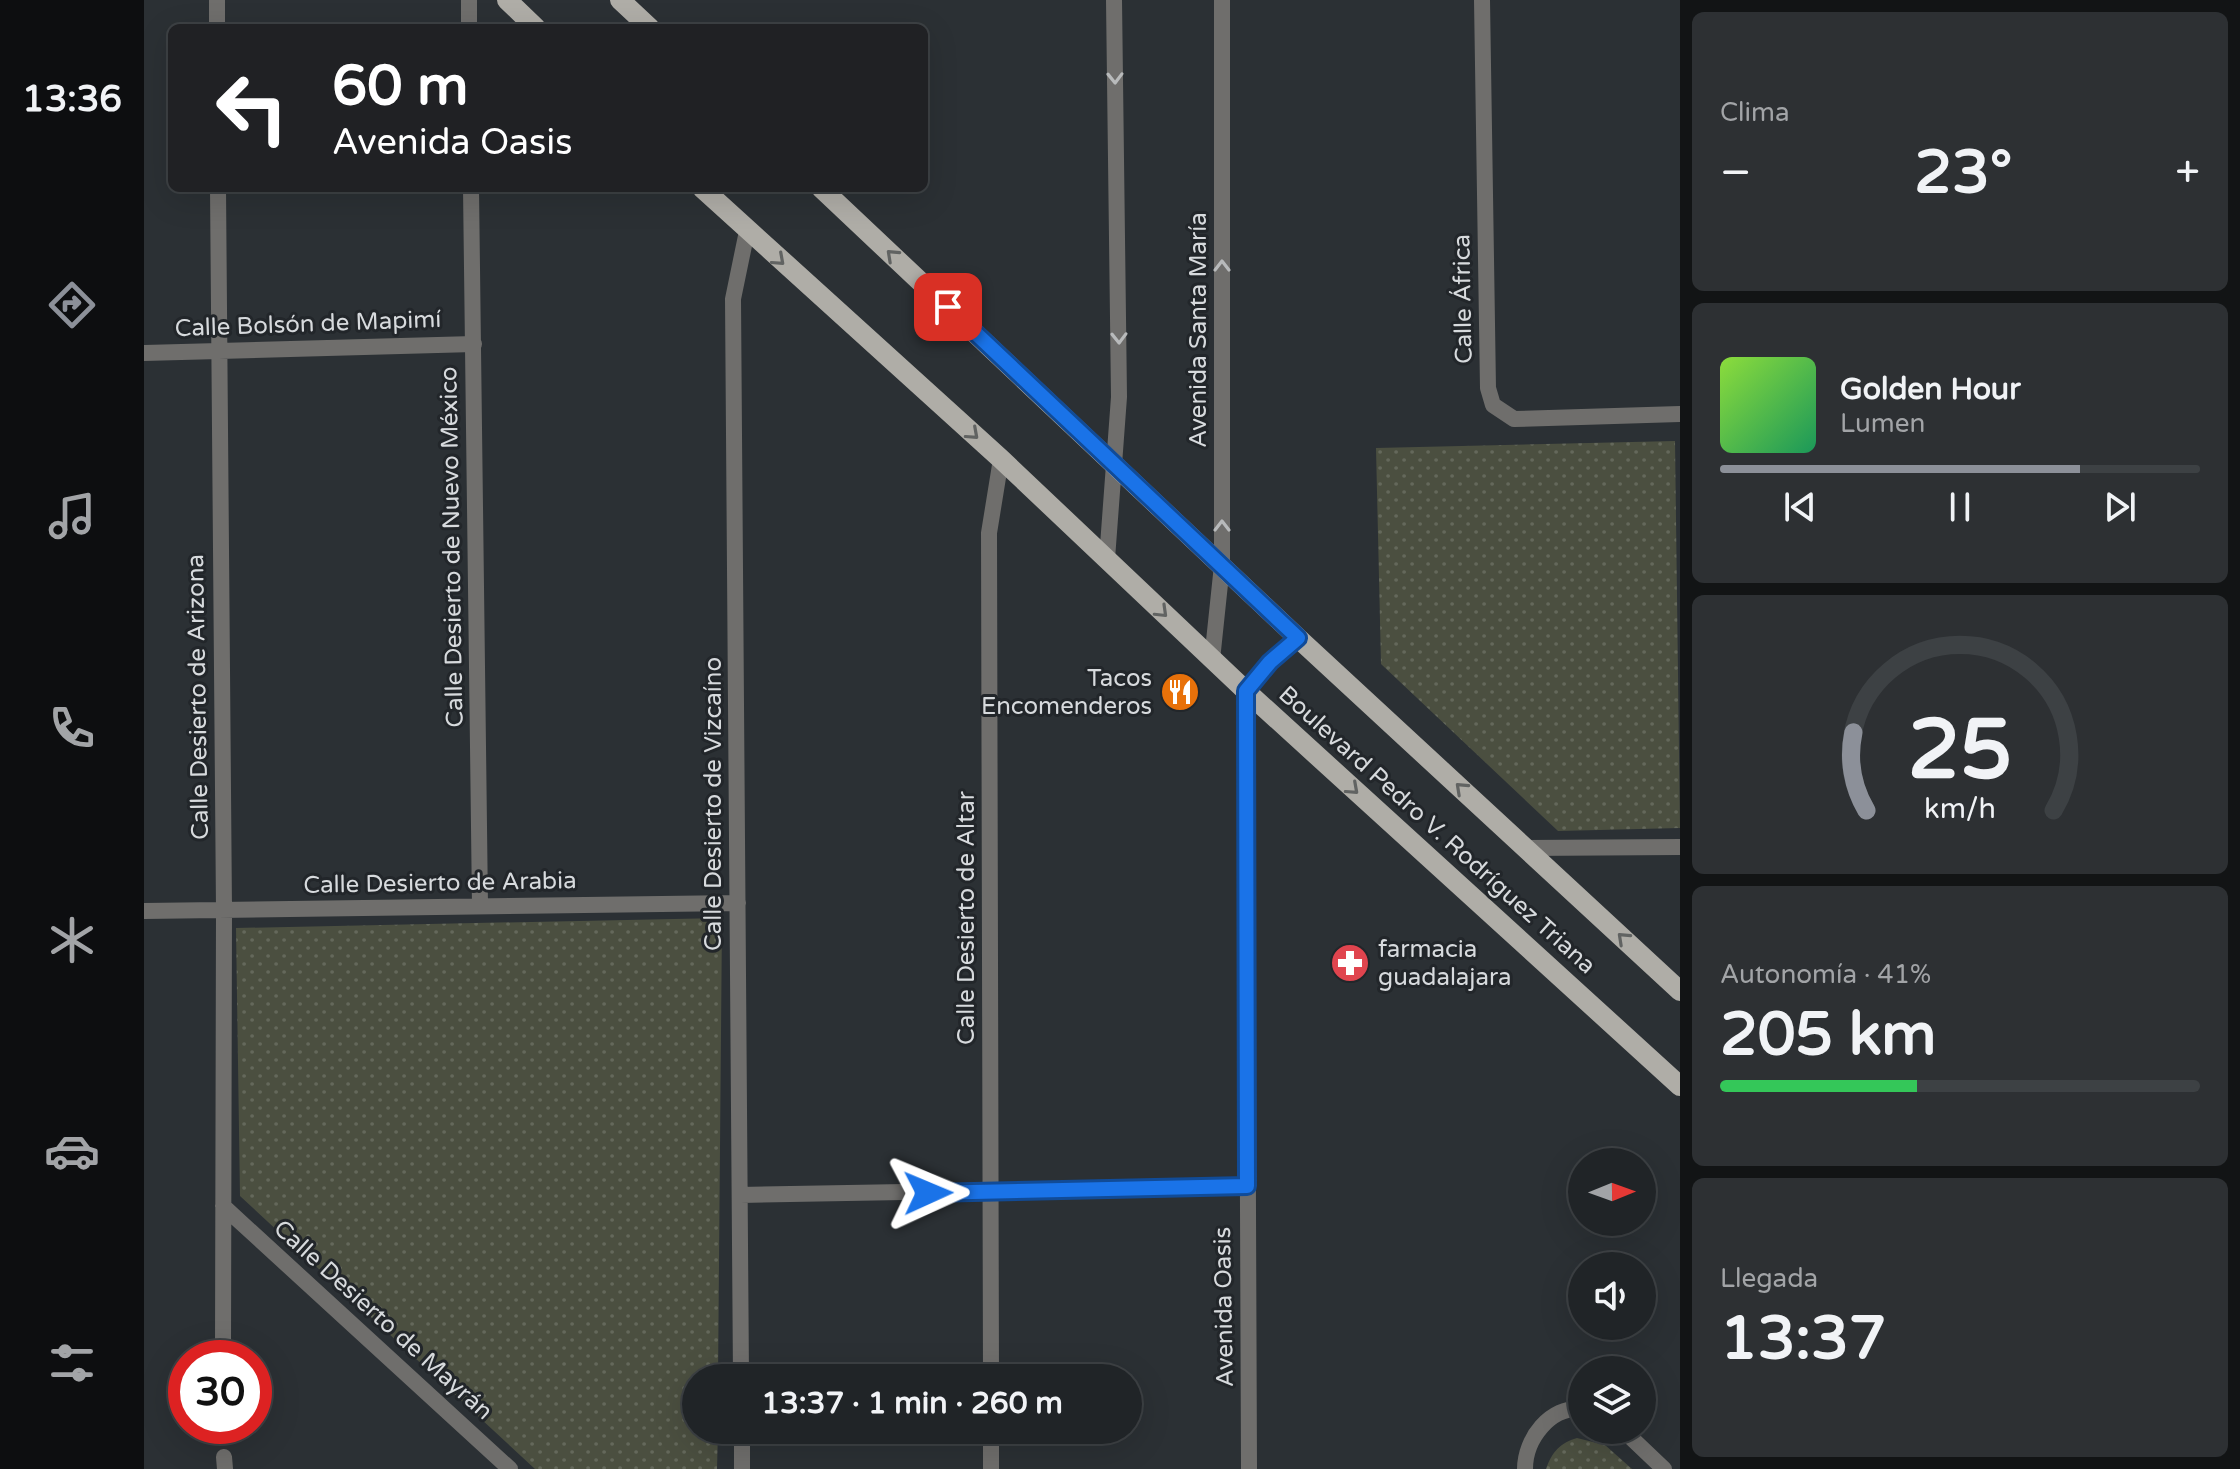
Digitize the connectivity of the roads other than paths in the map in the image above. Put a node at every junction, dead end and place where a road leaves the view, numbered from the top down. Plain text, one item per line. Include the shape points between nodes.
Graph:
1 (217, 0) edge
2 (469, 0) edge
3 (507, 0) edge
4 (620, 0) edge
5 (1114, 0) edge
6 (1222, 0) edge
7 (1482, 0) edge
8 (217, 24) edge
9 (469, 24) edge
10 (532, 24) edge
11 (646, 24) edge
12 (218, 192) edge
13 (471, 192) edge
14 (706, 192) edge
15 (825, 192) edge
16 (747, 231) junction
17 (474, 344) junction
18 (218, 351) junction
19 (144, 353) edge
20 (1680, 414) edge
21 (1001, 459) junction
22 (1113, 461) junction
23 (1107, 559) junction
24 (1222, 565) junction
25 (1298, 638) junction
26 (1212, 660) junction
27 (1246, 691) junction
28 (1680, 847) edge
29 (1525, 848) junction
30 (738, 903) junction
31 (480, 906) junction
32 (224, 910) junction
33 (144, 911) edge
34 (1680, 990) edge
35 (1680, 1086) edge
36 (1247, 1186) junction
37 (990, 1192) junction
38 (740, 1195) junction
39 (223, 1206) junction
40 (223, 1340) edge
41 (741, 1364) edge
42 (991, 1364) edge
43 (1568, 1412) edge
44 (742, 1444) edge
45 (991, 1444) edge
46 (1638, 1444) edge
47 (510, 1469) edge
48 (742, 1469) edge
49 (991, 1469) edge
50 (1249, 1469) edge
51 (1525, 1469) edge
52 (1664, 1469) edge

1 - 8 street
2 - 9 street
3 - 10 main road
4 - 11 main road
5 -> 22 street via 1119,397
24 -> 6 street, Avenida Santa María
7 - 20 street, Calle África via 1488,388 1493,405 1514,419
12 - 18 street, Calle Desierto de Arizona
13 - 17 street, Calle Desierto de Nuevo México
14 - 16 main road, Boulevard Pedro V. Rodríguez Triana
22 -> 15 main road, Boulevard Pedro V. Rodríguez Triana
16 -> 21 main road, Boulevard Pedro V. Rodríguez Triana
16 - 30 street, Calle Desierto de Vizcaíno via 733,299
17 - 18 street, Calle Bolsón de Mapimí
17 - 31 street, Calle Desierto de Nuevo México
18 - 19 street, Calle Bolsón de Mapimí
18 - 32 street, Calle Desierto de Arizona
21 - 23 main road, Boulevard Pedro V. Rodríguez Triana
21 - 37 street, Calle Desierto de Altar via 989,533
22 - 23 street
22 - 24 main road, Boulevard Pedro V. Rodríguez Triana
23 -> 26 main road, Boulevard Pedro V. Rodríguez Triana
24 - 25 main road, Boulevard Pedro V. Rodríguez Triana
24 - 26 street, Avenida Santa María
25 - 27 street
29 -> 25 main road, Boulevard Pedro V. Rodríguez Triana
26 - 27 main road, Boulevard Pedro V. Rodríguez Triana
27 -> 35 main road, Boulevard Pedro V. Rodríguez Triana
27 - 36 street, Avenida Oasis
28 - 29 street
34 -> 29 main road, Boulevard Pedro V. Rodríguez Triana
30 - 31 street, Calle Desierto de Arabia
30 - 38 street, Calle Desierto de Vizcaíno
31 - 32 street, Calle Desierto de Arabia
32 - 33 street, Calle Desierto de Arabia
32 - 39 street, Calle Desierto de Arizona
36 - 37 street
36 - 50 street, Avenida Oasis
37 - 38 street
37 - 42 street, Calle Desierto de Altar
38 - 41 street, Calle Desierto de Vizcaíno
39 - 40 street, Calle Desierto de Arizona
39 - 47 street, Calle Desierto de Mayrán
43 - 51 street via 1554,1414 1537,1431
44 - 48 street
45 - 49 street
46 - 52 street

